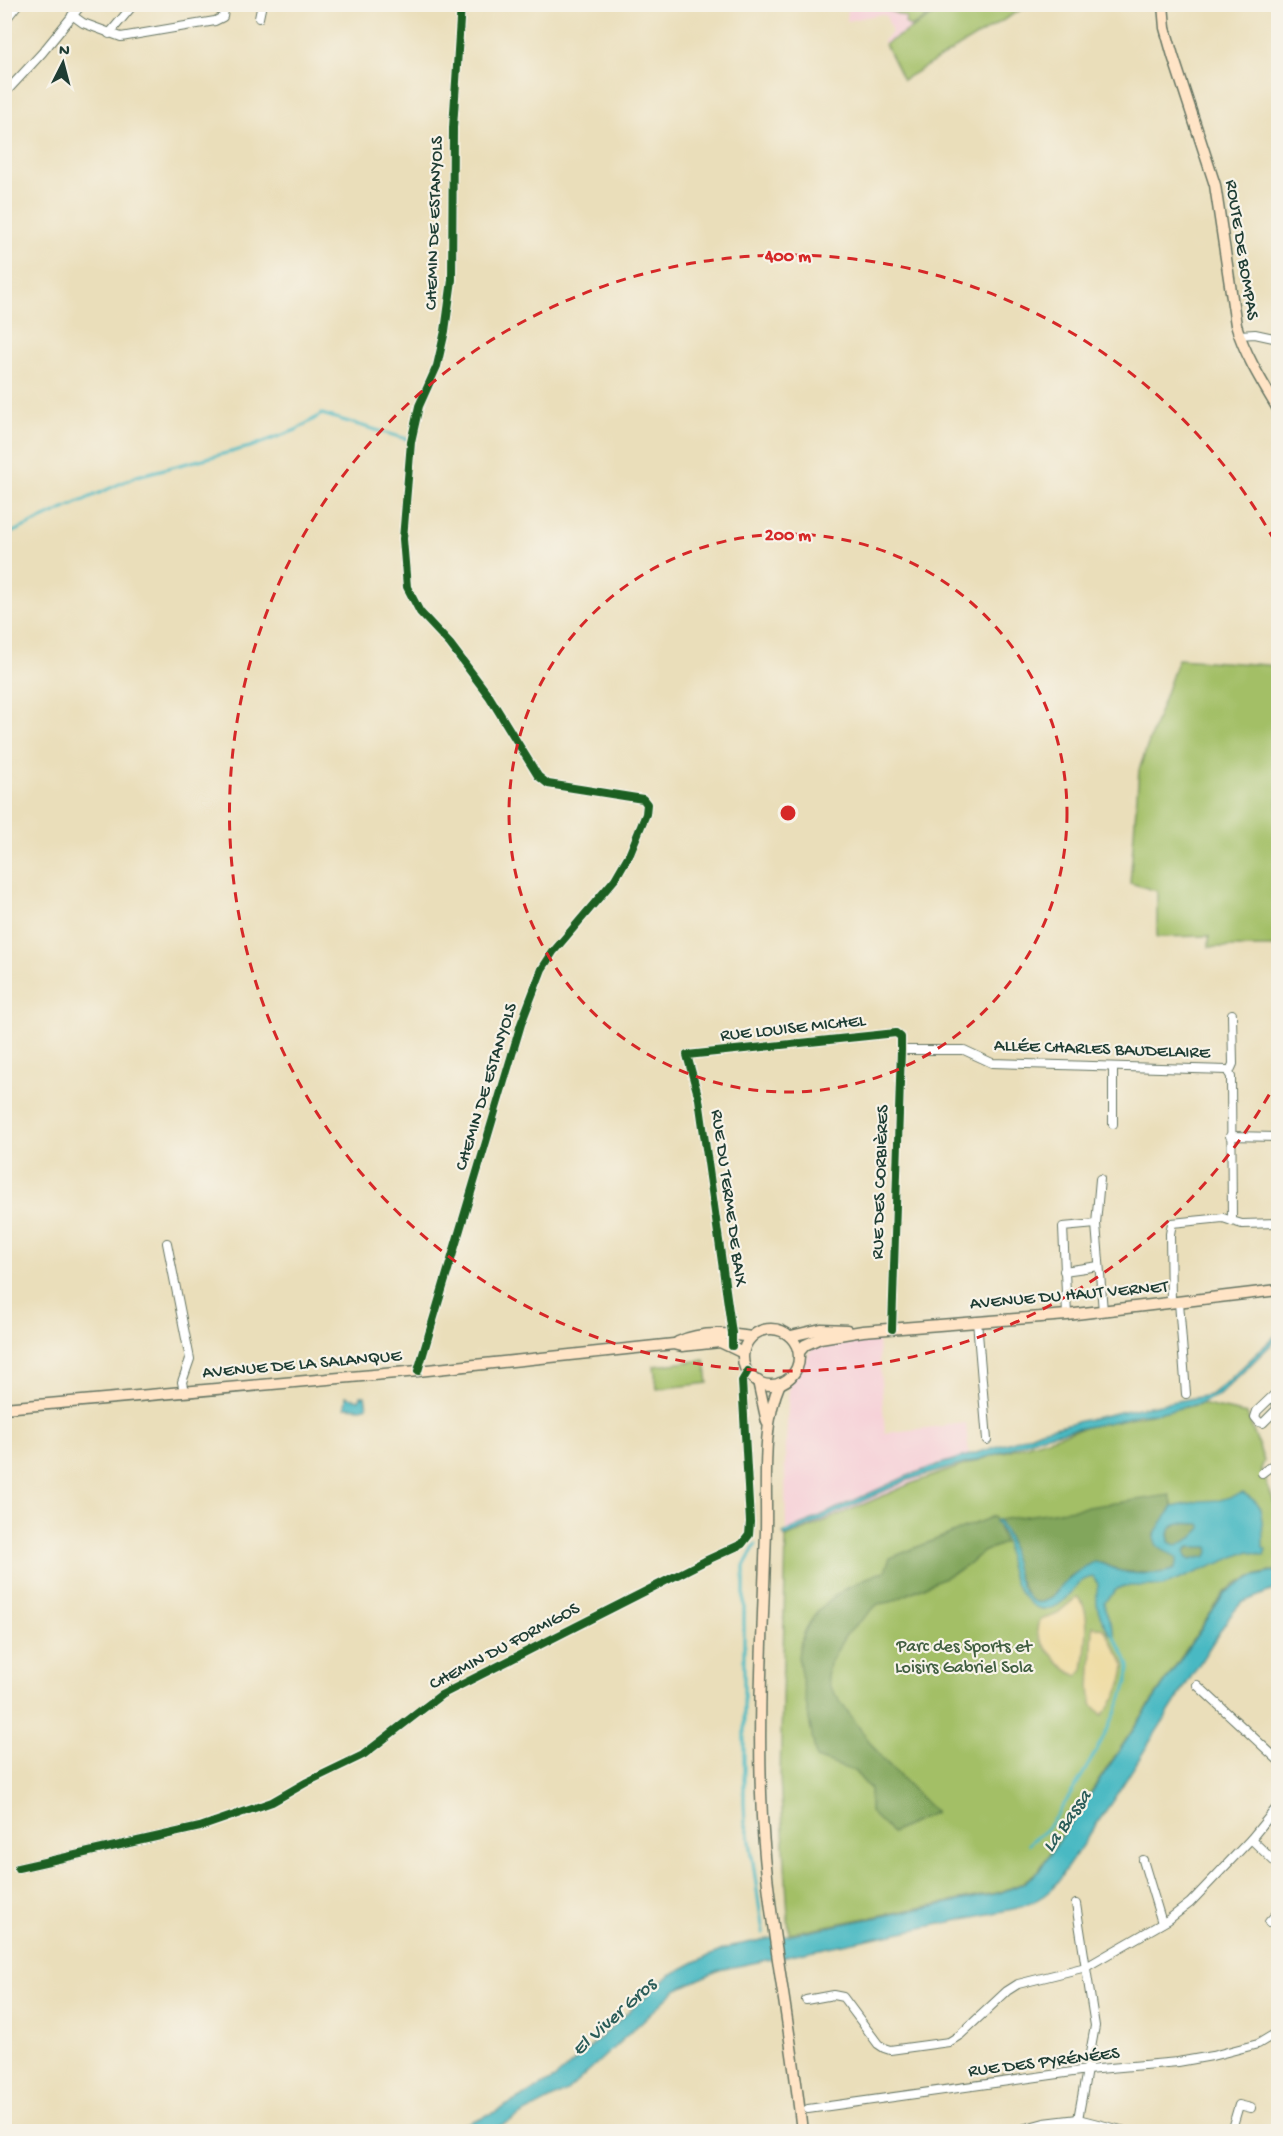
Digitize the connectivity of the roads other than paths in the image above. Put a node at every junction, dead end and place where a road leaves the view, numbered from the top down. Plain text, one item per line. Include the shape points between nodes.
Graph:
1 (18, 4) edge
2 (82, 4) edge
3 (134, 4) edge
4 (225, 4) edge
5 (262, 4) edge
6 (461, 4) edge
7 (1163, 4) edge
8 (1170, 4) edge
9 (72, 15) junction
10 (4, 18) edge
11 (259, 18) dead end
12 (109, 34) junction
13 (1173, 56) junction
14 (4, 94) edge
15 (1239, 336) junction
16 (1278, 339) edge
17 (1278, 409) edge
18 (1232, 1014) dead end
19 (901, 1037) joint
20 (901, 1050) junction
21 (687, 1055) joint
22 (1113, 1068) junction
23 (1229, 1073) junction
24 (1113, 1124) dead end
25 (1230, 1137) junction
26 (1278, 1137) edge
27 (1100, 1179) dead end
28 (1232, 1221) junction
29 (1278, 1223) edge
30 (1096, 1224) junction
31 (167, 1243) dead end
32 (1099, 1266) junction
33 (1064, 1271) junction
34 (1278, 1290) edge
35 (1175, 1303) junction
36 (1103, 1311) junction
37 (1067, 1314) junction
38 (977, 1321) junction
39 (892, 1329) junction
40 (862, 1331) junction
41 (732, 1333) junction
42 (790, 1336) junction
43 (752, 1337) junction
44 (674, 1344) junction
45 (732, 1346) junction
46 (799, 1352) junction
47 (743, 1353) junction
48 (418, 1371) junction
49 (747, 1371) junction
50 (758, 1381) junction
51 (780, 1383) junction
52 (184, 1392) junction
53 (1186, 1394) dead end
54 (4, 1408) edge
55 (768, 1427) junction
56 (987, 1440) dead end
57 (1278, 1461) edge
58 (1262, 1473) dead end
59 (1197, 1685) dead end
60 (1278, 1760) edge
61 (1278, 1806) edge
62 (1251, 1839) junction
63 (1143, 1860) dead end
64 (1278, 1865) edge
65 (18, 1868) dead end
66 (1076, 1904) dead end
67 (1278, 1912) edge
68 (1269, 1922) dead end
69 (1162, 1923) junction
70 (1086, 1967) junction
71 (806, 2000) dead end
72 (1278, 2032) edge
73 (1087, 2070) junction
74 (1251, 2108) dead end
75 (808, 2109) dead end
76 (1078, 2119) junction
77 (1123, 2131) edge
78 (802, 2132) edge
79 (1011, 2132) edge
80 (1231, 2132) edge

1 - 10 street
2 - 9 street
3 - 12 street
4 - 12 street via 223,17 215,21 121,37
5 - 11 street
6 - 48 street, CHEMIN DE ESTANYOLS via 453,128 452,280 439,358 411,442 403,539 407,587 420,612 489,696 538,776 548,784 644,799 647,804 630,853 615,879 542,969 495,1107
7 - 13 main road, ROUTE DE BOMPAS
8 - 13 main road, ROUTE DE BOMPAS
9 - 12 street
9 - 14 street
13 - 15 main road, ROUTE DE BOMPAS via 1215,185
15 - 16 street via 1255,334
15 - 17 main road, ROUTE DE BOMPAS
18 - 23 street via 1233,1064
19 - 20 street, RUE DES CORBIÈRES
19 - 21 street, RUE LOUISE MICHEL via 896,1034
20 - 22 street, ALLÉE CHARLES BAUDELAIRE via 964,1050 992,1063
20 - 39 street, RUE DES CORBIÈRES
21 - 41 street, RUE DU TERME DE BAIX via 699,1099
22 - 23 street, ALLÉE CHARLES BAUDELAIRE
22 - 24 street
23 - 25 street
25 - 26 street
25 - 28 street
27 - 30 street
28 - 29 street
28 - 35 street via 1223,1218 1172,1223
30 - 32 street
30 - 33 street via 1063,1227
31 - 52 street via 190,1359 182,1382
32 - 33 street
32 - 36 street
33 - 37 street
34 - 35 main road, AVENUE DU HAUT VERNET
35 - 36 main road, AVENUE DU HAUT VERNET
35 - 53 street
36 - 37 main road, AVENUE DU HAUT VERNET
37 - 38 main road, AVENUE DU HAUT VERNET
38 - 39 main road, AVENUE DU HAUT VERNET
38 - 56 street
39 - 40 main road, AVENUE DU HAUT VERNET
40 - 42 main road, AVENUE DU HAUT VERNET via 820,1329
40 - 46 main road, AVENUE DU HAUT VERNET via 819,1338
41 - 43 main road
41 - 44 main road via 699,1336
41 - 45 street, RUE DU TERME DE BAIX
42 - 43 main road via 766,1329
42 - 46 main road
43 - 47 main road
44 - 45 main road via 720,1341
44 - 48 main road, AVENUE DE LA SALANQUE
45 - 47 main road
46 - 51 main road via 794,1373
47 - 49 main road
48 - 52 main road, AVENUE DE LA SALANQUE
49 - 50 main road
49 - 65 street, CHEMIN DU FORMIGOS via 742,1381 750,1522 749,1535 742,1544 441,1695 363,1755 272,1802 200,1827
50 - 51 main road
50 - 55 main road
51 - 55 main road
52 - 54 main road, AVENUE DE LA SALANQUE
55 - 78 main road via 762,1613 762,1817
57 - 58 street
59 - 60 street
61 - 62 street
62 - 64 street
62 - 69 street via 1190,1903
63 - 69 street
66 - 70 street
67 - 68 street
69 - 70 street
70 - 71 street via 1018,1984 949,2042 890,2050 878,2044 843,1997
70 - 73 street via 1095,2026
72 - 73 street, RUE DES PYRÉNÉES via 1258,2044 1212,2056
73 - 75 street, RUE DES PYRÉNÉES
73 - 76 street
74 - 80 street via 1239,2105
76 - 77 street
76 - 79 street

